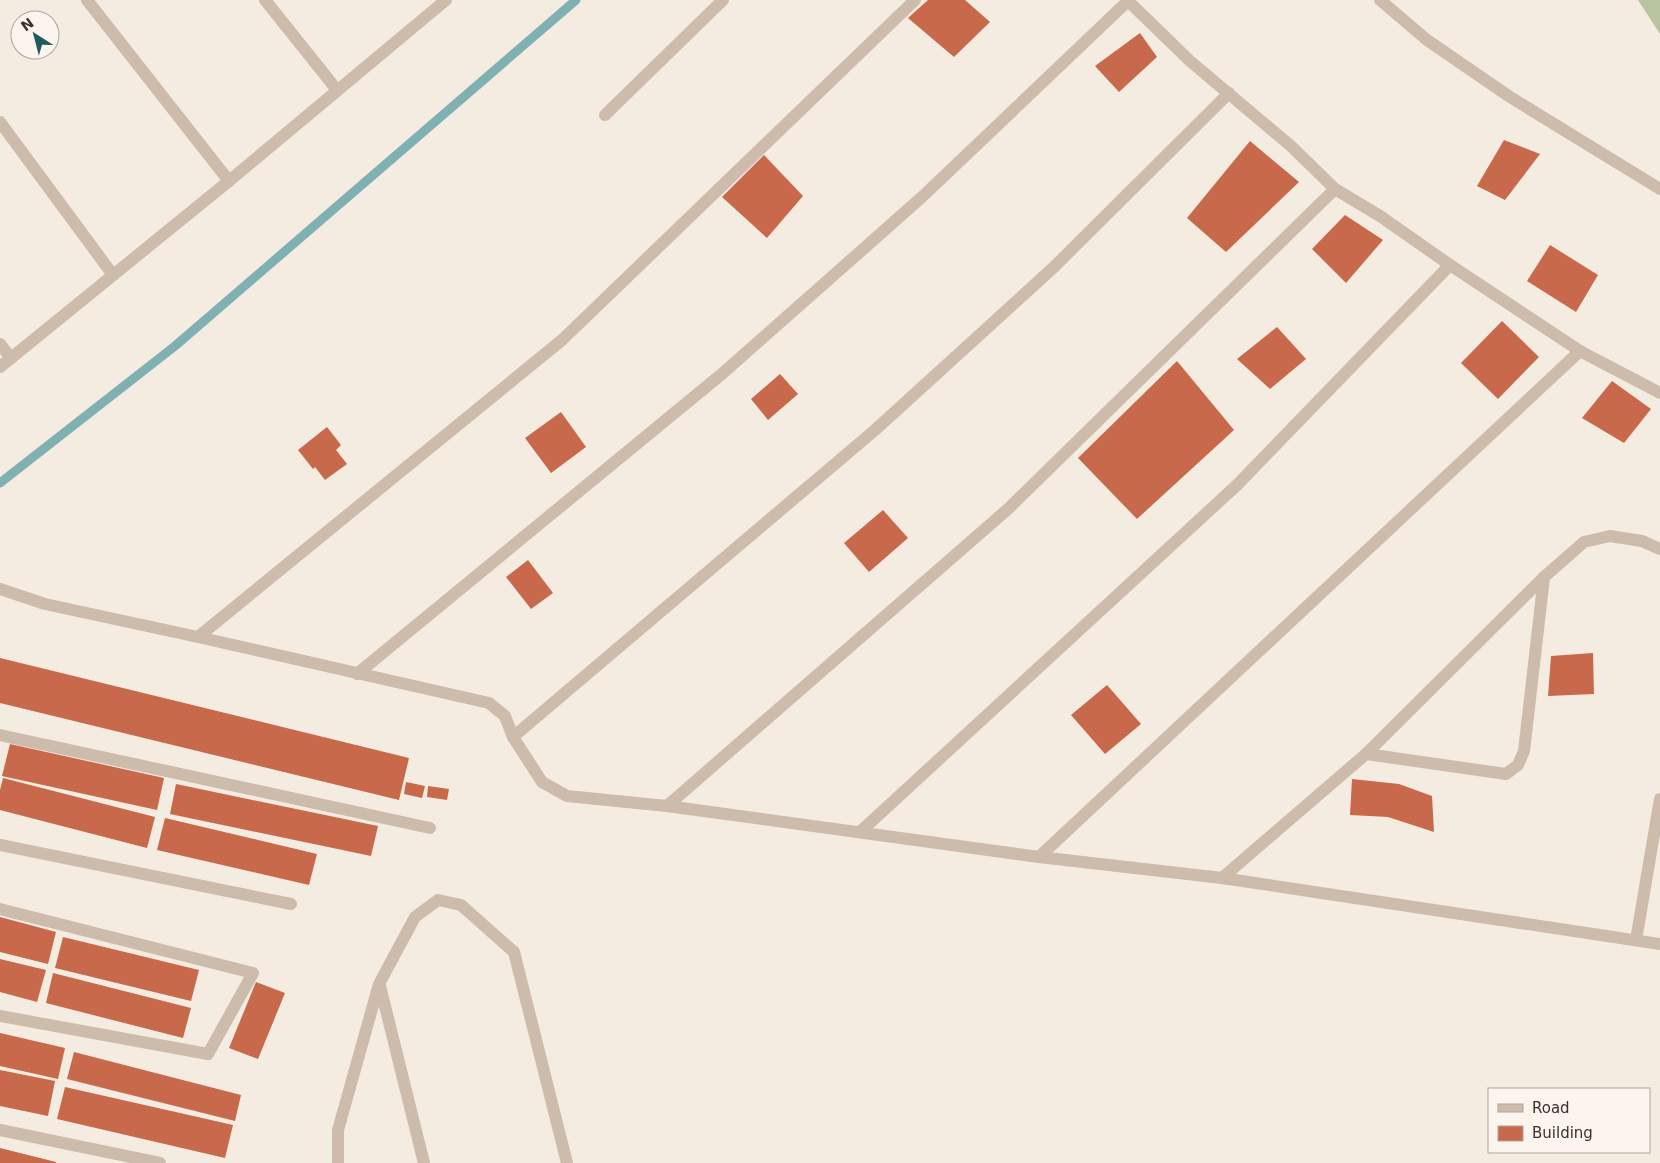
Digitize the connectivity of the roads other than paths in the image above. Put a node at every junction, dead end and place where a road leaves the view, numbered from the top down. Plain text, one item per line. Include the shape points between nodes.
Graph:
1 (87, 0) edge
2 (265, 0) edge
3 (446, 0) edge
4 (723, 0) edge
5 (915, 0) edge
6 (1128, 0) edge
7 (1380, 0) edge
8 (337, 90) junction
9 (1229, 93) junction
10 (605, 115) dead end
11 (0, 122) edge
12 (229, 181) junction
13 (1335, 189) junction
14 (1660, 189) edge
15 (1450, 265) junction
16 (113, 275) junction
17 (0, 344) edge
18 (1580, 351) junction
19 (11, 358) junction
20 (0, 367) edge
21 (1660, 393) edge
22 (1660, 549) edge
23 (1544, 577) junction
24 (0, 589) edge
25 (198, 636) junction
26 (357, 674) junction
27 (0, 735) edge
28 (514, 737) junction
29 (1366, 754) junction
30 (1660, 799) edge
31 (667, 806) junction
32 (430, 828) dead end
33 (860, 832) junction
34 (0, 845) edge
35 (1039, 857) junction
36 (1222, 878) junction
37 (291, 904) dead end
38 (0, 910) edge
39 (1636, 940) junction
40 (1660, 944) edge
41 (379, 984) junction
42 (0, 1016) edge
43 (0, 1130) edge
44 (160, 1163) edge
45 (338, 1163) edge
46 (424, 1163) edge
47 (567, 1163) edge

1 - 12 street
2 - 8 street
3 - 8 street
4 - 10 street
5 - 25 street via 562,340
6 - 9 street
6 - 26 street via 922,197 723,373
7 - 14 street via 1427,40 1502,92
8 - 12 street
9 - 13 street
9 - 28 street via 1054,267 875,430
11 - 16 street
12 - 16 street
13 - 15 street
13 - 31 street via 1008,509
15 - 18 street
15 - 33 street via 1237,485
16 - 19 street
17 - 19 street
18 - 21 street
18 - 35 street
19 - 20 street
22 - 23 street via 1642,541 1610,536 1584,542
23 - 29 street
23 - 29 street via 1524,751 1518,765 1506,774
24 - 25 street via 45,604
25 - 26 street
26 - 28 street via 489,703 505,716
27 - 32 street
28 - 31 street via 542,782 567,796
29 - 36 street
30 - 39 street
31 - 33 street
33 - 35 street
34 - 37 street
35 - 36 street
36 - 39 street
38 - 42 street via 253,972 208,1054
39 - 40 street
41 - 45 street via 338,1130
41 - 46 street
41 - 47 street via 415,917 438,900 462,905 514,952
43 - 44 street

